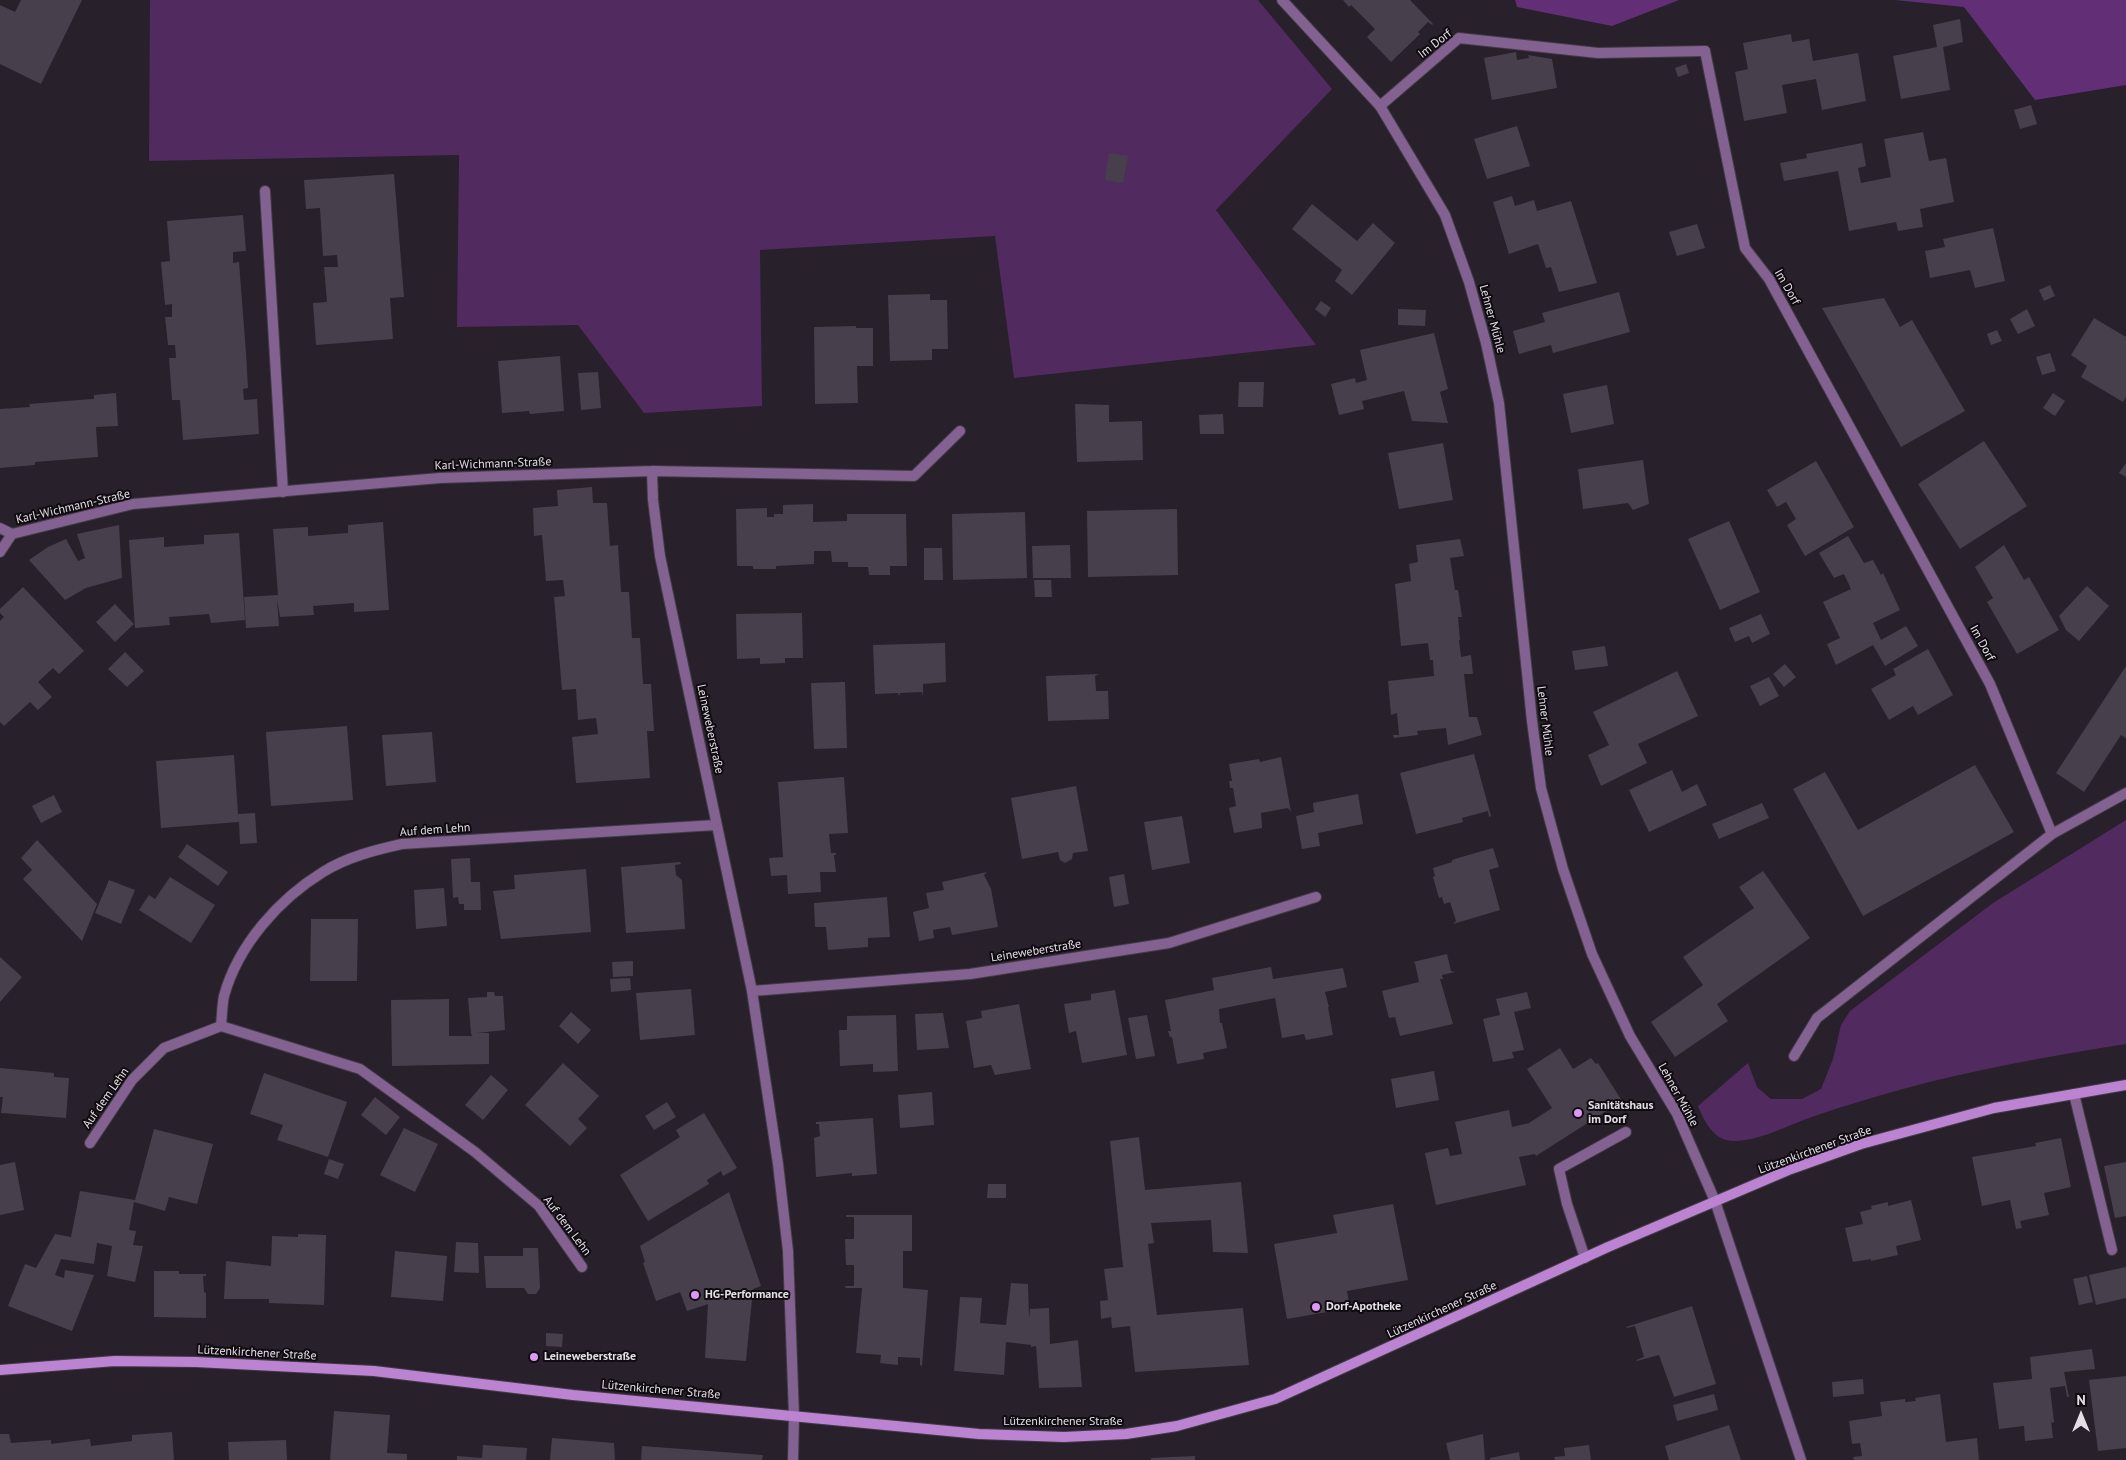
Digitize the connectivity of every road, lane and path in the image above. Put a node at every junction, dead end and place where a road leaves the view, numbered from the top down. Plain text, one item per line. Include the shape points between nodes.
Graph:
1 (1282, 0) edge
2 (1380, 106) junction
3 (265, 191) dead end
4 (960, 431) dead end
5 (652, 471) junction
6 (283, 492) junction
7 (0, 528) edge
8 (12, 534) junction
9 (0, 552) edge
10 (2126, 792) edge
11 (716, 825) junction
12 (2052, 834) junction
13 (1316, 898) dead end
14 (752, 991) junction
15 (221, 1026) junction
16 (1794, 1056) dead end
17 (2126, 1085) edge
18 (2074, 1094) junction
19 (1626, 1132) dead end
20 (90, 1143) dead end
21 (1715, 1201) junction
22 (2112, 1250) dead end
23 (1585, 1258) junction
24 (582, 1267) dead end
25 (0, 1370) edge
26 (794, 1416) junction
27 (793, 1460) edge
28 (1801, 1460) edge

1 - 2 street, Lehner Mühle
2 - 12 street, Im Dorf via 1459,38 1598,53 1705,52 1745,248 1769,279 1990,684
2 - 21 street, Lehner Mühle via 1445,215 1486,343 1499,403 1541,788 1563,869 1592,954 1630,1036 1676,1114
3 - 6 street
4 - 5 street, Karl-Wichmann-Straße via 914,476
5 - 6 street, Karl-Wichmann-Straße via 440,478
5 - 11 street, Leineweberstraße via 660,556
6 - 8 street, Karl-Wichmann-Straße via 133,504
7 - 8 street, Karl-Wichmann-Straße
8 - 9 street, Karl-Wichmann-Straße
10 - 12 street
11 - 14 street, Leineweberstraße
11 - 15 street, Auf dem Lehn via 402,844 365,853 323,871 284,900 243,950 224,996
12 - 16 street via 1817,1018
13 - 14 street, Leineweberstraße via 1169,943 970,974
14 - 26 street, Leineweberstraße via 788,1251
15 - 20 street, Auf dem Lehn via 164,1048 132,1080
15 - 24 street, Auf dem Lehn via 360,1069 475,1152 539,1206
17 - 18 main road, Lützenkirchener Straße
18 - 21 main road, Lützenkirchener Straße via 1994,1108 1861,1144
18 - 22 street
19 - 23 street via 1559,1169
21 - 23 main road, Lützenkirchener Straße
21 - 28 street, Lehner Mühle
23 - 26 main road, Lützenkirchener Straße via 1275,1399 1176,1426 1126,1434 1055,1436 979,1434
25 - 26 main road, Lützenkirchener Straße via 115,1361 374,1371 573,1395
26 - 27 street, Leineweberstraße

